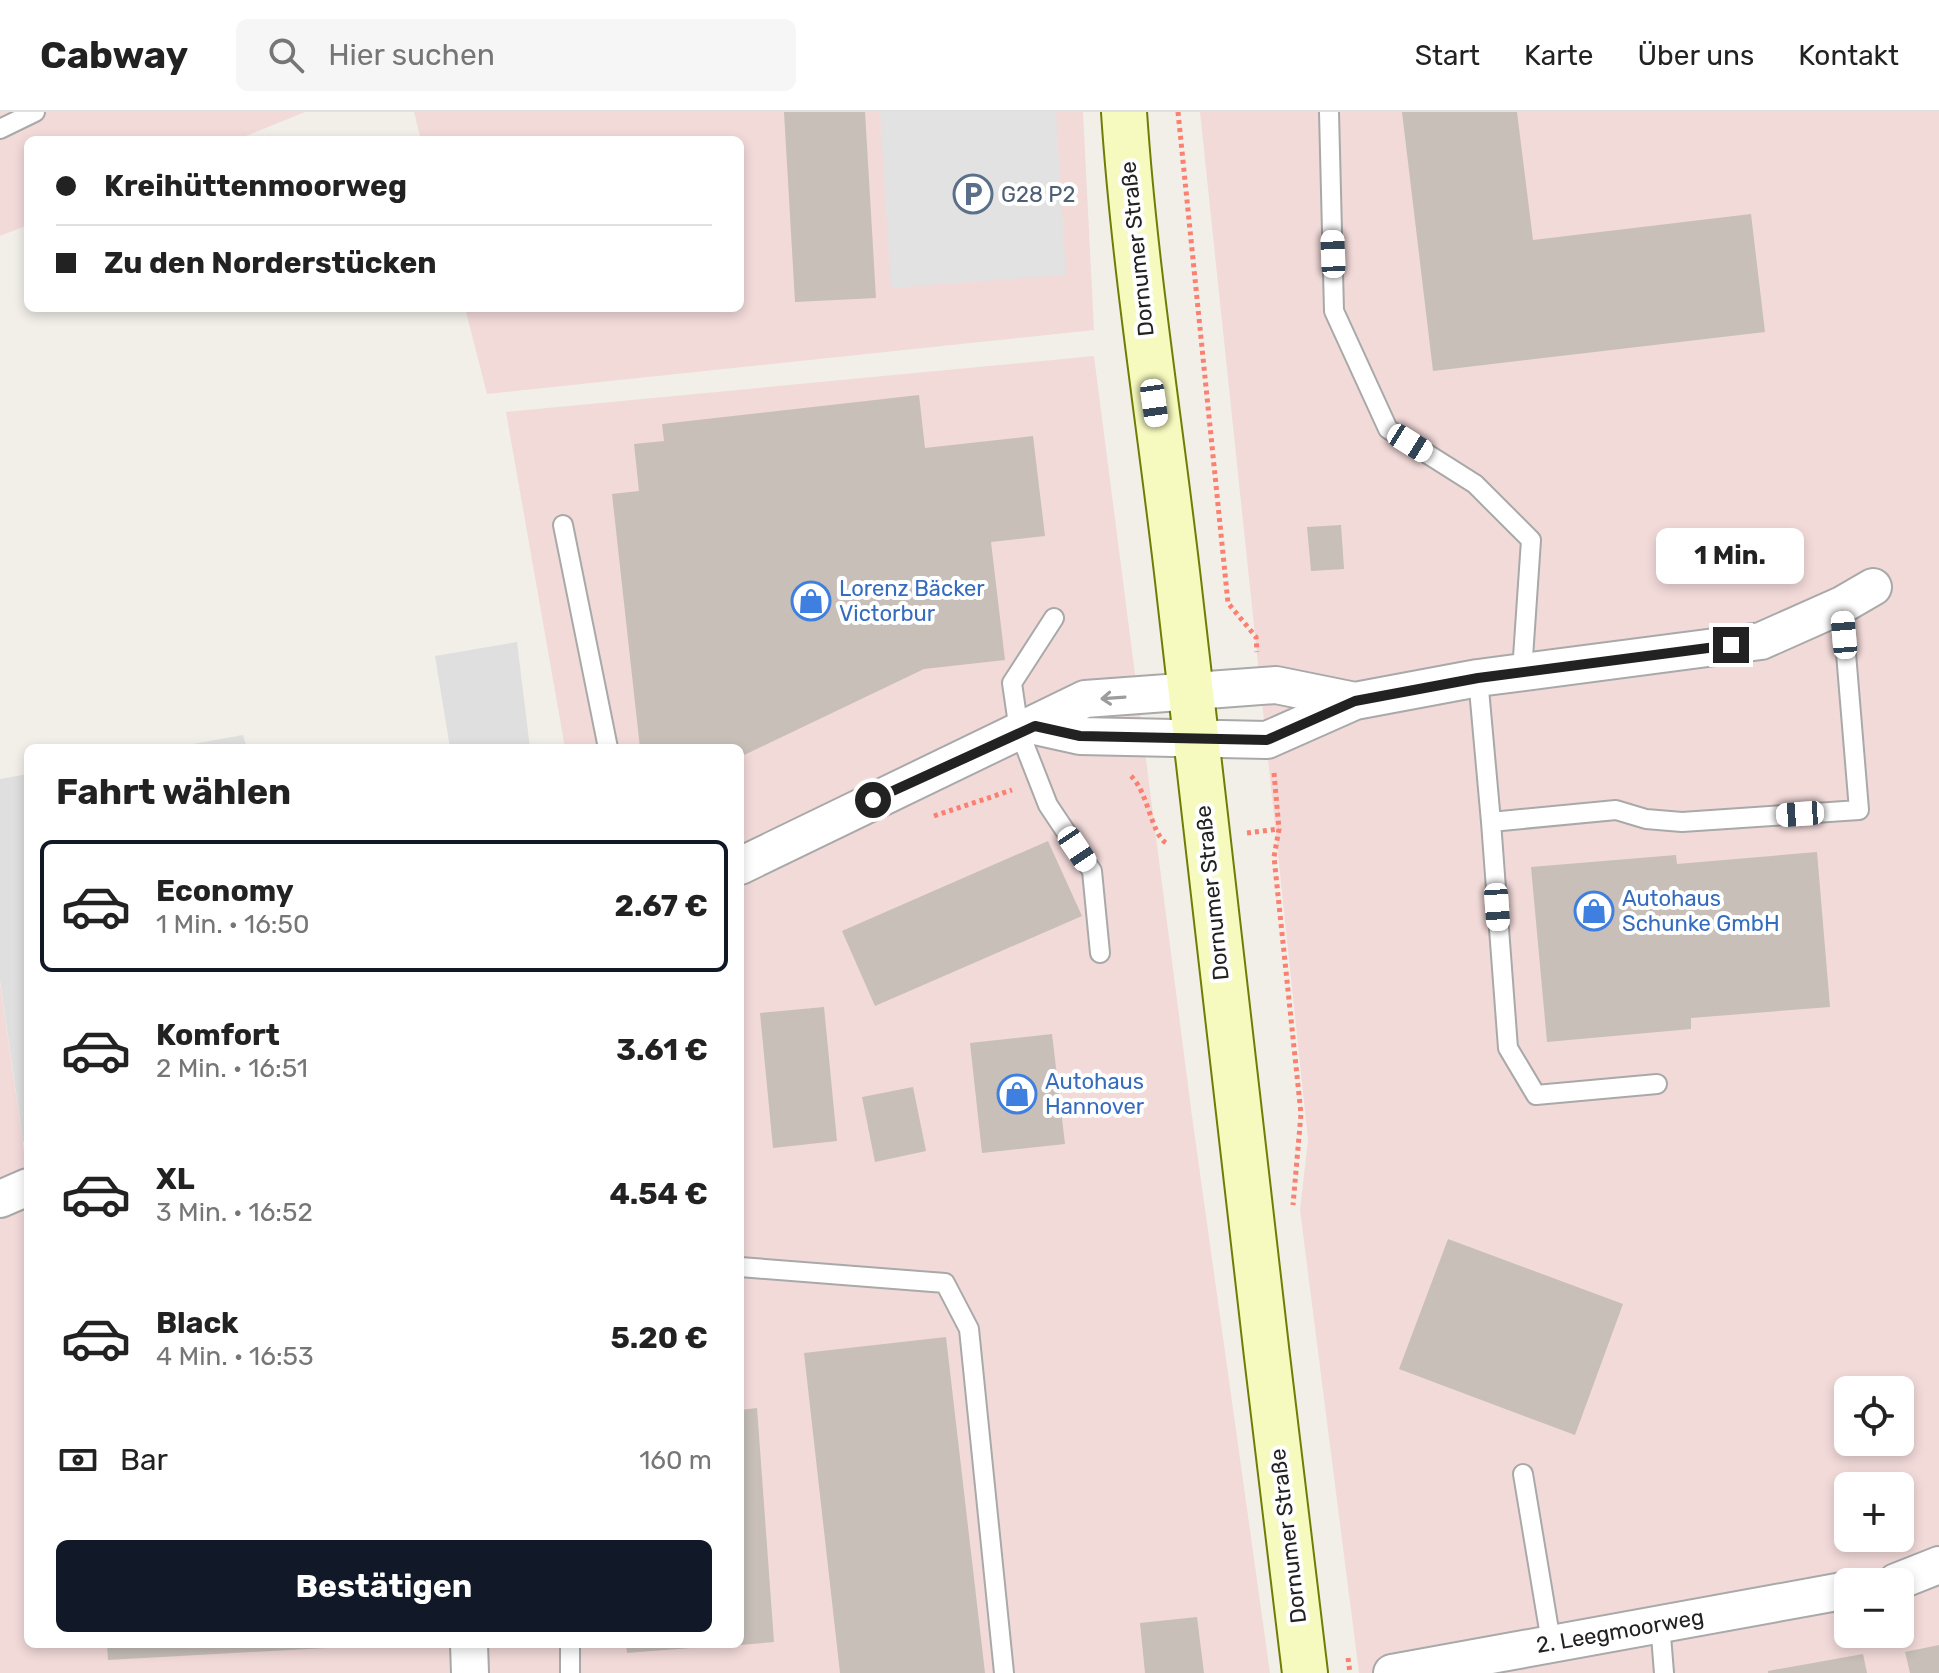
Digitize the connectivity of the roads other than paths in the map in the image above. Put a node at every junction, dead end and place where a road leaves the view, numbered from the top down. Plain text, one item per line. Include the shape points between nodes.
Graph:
1 (35, 112) edge
2 (1124, 112) edge
3 (1329, 112) edge
4 (0, 129) edge
5 (563, 525) dead end
6 (1873, 587) dead end
7 (1842, 605) junction
8 (1054, 618) dead end
9 (1522, 672) junction
10 (1478, 678) junction
11 (1191, 693) junction
12 (1355, 701) junction
13 (1027, 728) junction
14 (1195, 738) junction
15 (607, 744) edge
16 (1491, 822) junction
17 (744, 864) edge
18 (1100, 953) dead end
19 (1657, 1084) dead end
20 (744, 1267) edge
21 (1523, 1474) dead end
22 (1939, 1565) edge
23 (1914, 1575) edge
24 (1834, 1592) edge
25 (1660, 1623) junction
26 (1551, 1642) junction
27 (469, 1648) edge
28 (570, 1648) edge
29 (470, 1673) edge
30 (570, 1673) edge
31 (1004, 1673) edge
32 (1305, 1673) edge
33 (1392, 1673) edge
34 (1664, 1673) edge

1 - 4 lane
2 - 11 main road, Dornumer Straße via 1137,277
3 - 9 lane via 1334,311 1388,429 1475,484 1531,540
5 - 15 lane
6 - 7 street
7 - 9 street via 1761,641
7 - 16 lane via 1859,810 1682,822 1616,810
8 - 13 lane via 1012,683
9 - 10 street
10 - 12 street
10 - 16 lane
11 - 12 street via 1276,685
11 -> 13 street via 1085,699
11 - 14 main road, Dornumer Straße
12 - 14 street via 1267,740
13 - 14 street via 1080,736
13 - 17 street
13 - 18 lane via 1048,805 1092,871
14 - 32 main road, Dornumer Straße
16 - 19 lane via 1508,1048 1536,1095
20 - 31 lane via 945,1283 969,1329
21 - 26 lane
22 - 23 street
24 - 25 street, 2. Leegmoorweg
25 - 26 street, 2. Leegmoorweg
25 - 34 lane
26 - 33 street, 2. Leegmoorweg
27 - 29 street
28 - 30 lane

